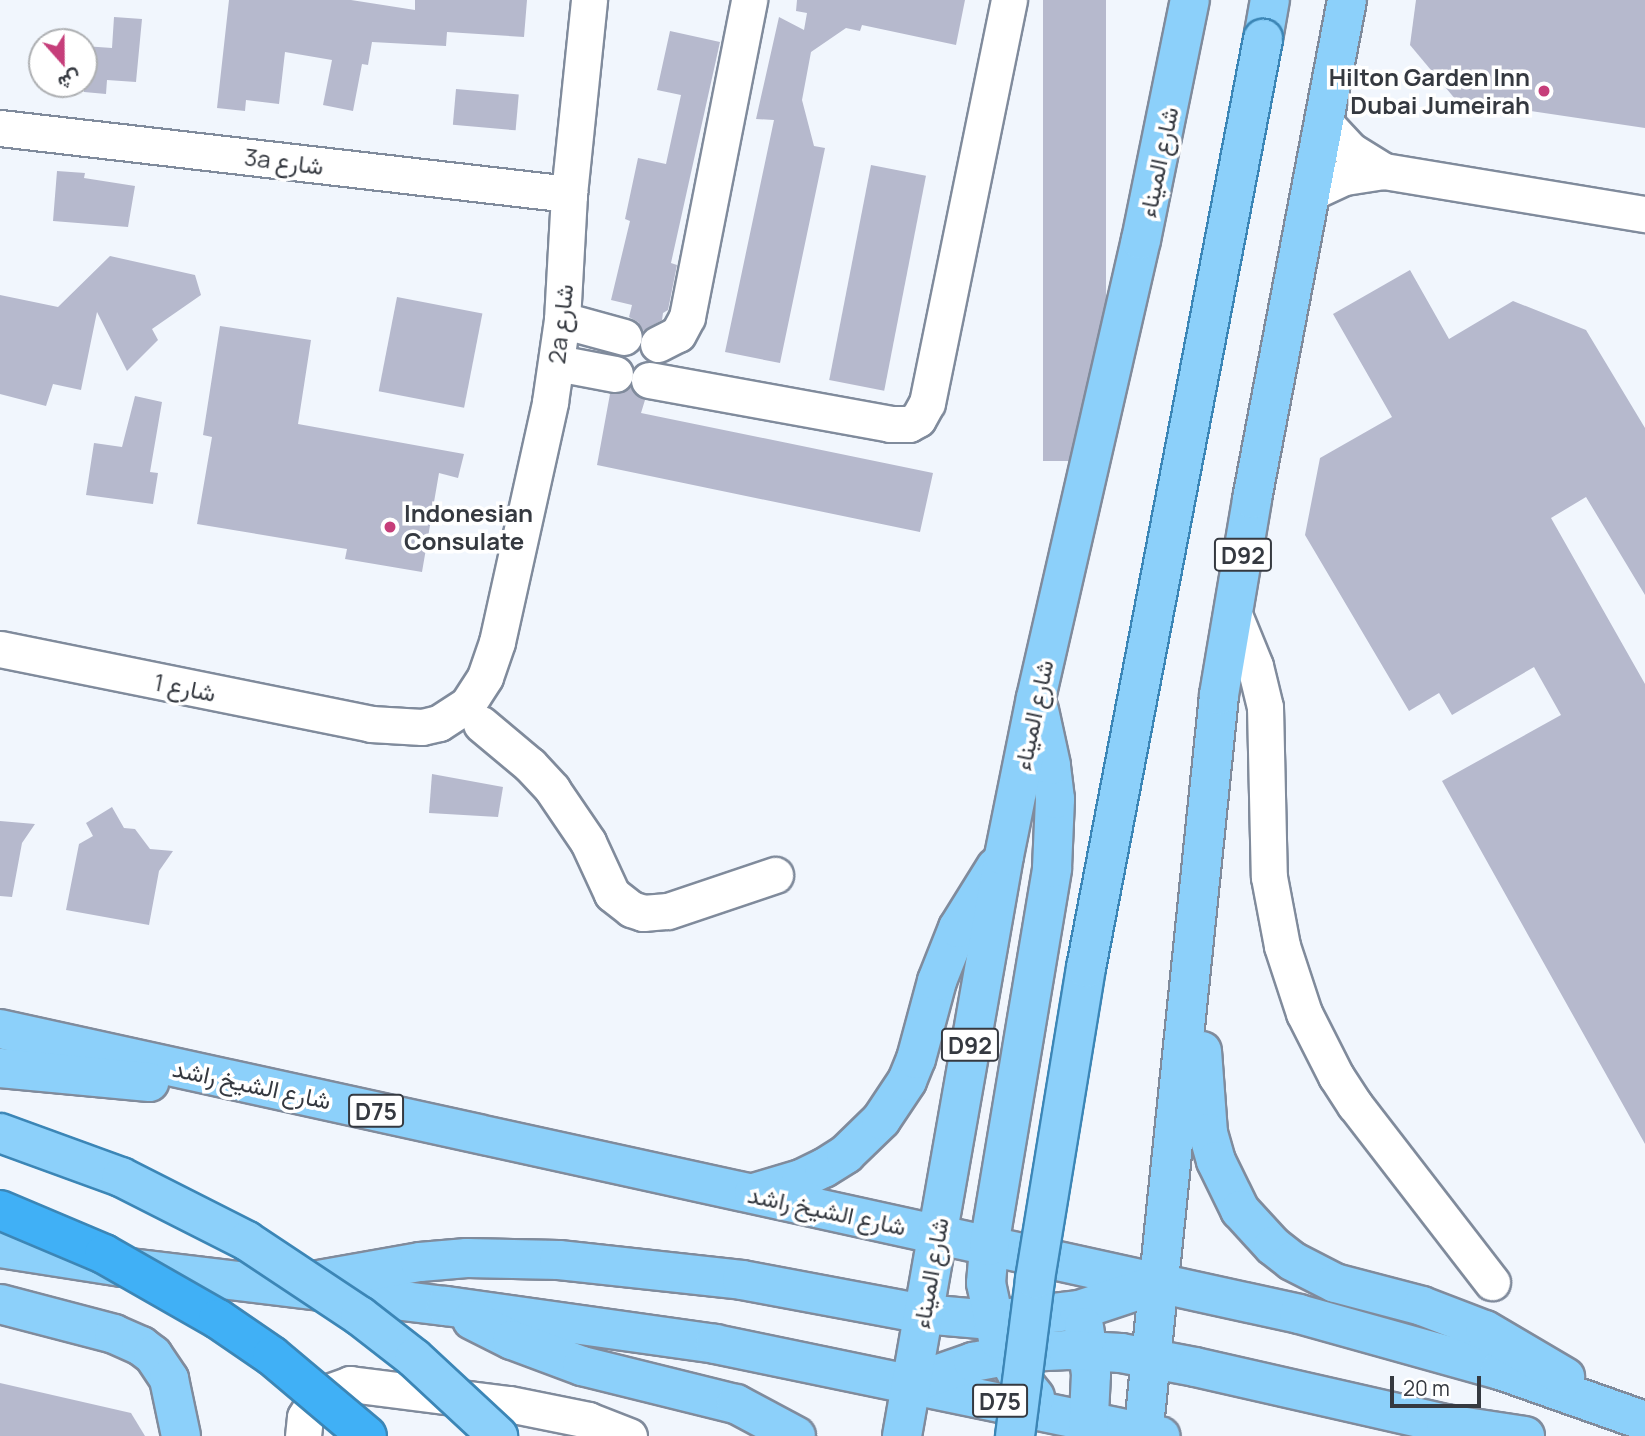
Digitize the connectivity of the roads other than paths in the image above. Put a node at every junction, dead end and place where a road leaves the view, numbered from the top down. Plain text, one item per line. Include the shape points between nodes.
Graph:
1 (589, 0) edge
2 (749, 0) edge
3 (1009, 0) edge
4 (1190, 0) edge
5 (1270, 0) edge
6 (1347, 0) edge
7 (1323, 121) junction
8 (0, 128) edge
9 (1384, 171) junction
10 (1310, 192) junction
11 (569, 194) junction
12 (1645, 215) edge
13 (562, 320) junction
14 (624, 337) dead end
15 (658, 344) dead end
16 (557, 363) junction
17 (615, 374) dead end
18 (649, 380) dead end
19 (1233, 612) junction
20 (0, 649) edge
21 (1036, 698) junction
22 (467, 725) junction
23 (1004, 856) junction
24 (775, 875) dead end
25 (1195, 919) junction
26 (0, 1030) edge
27 (0, 1068) edge
28 (249, 1084) junction
29 (0, 1133) edge
30 (752, 1194) junction
31 (0, 1210) edge
32 (936, 1234) junction
33 (989, 1245) junction
34 (0, 1248) edge
35 (1052, 1259) junction
36 (1492, 1282) dead end
37 (1160, 1283) junction
38 (284, 1289) junction
39 (0, 1304) edge
40 (446, 1306) junction
41 (1079, 1310) junction
42 (923, 1314) junction
43 (992, 1320) junction
44 (1089, 1351) junction
45 (1006, 1356) junction
46 (1152, 1359) junction
47 (911, 1383) junction
48 (1598, 1403) junction
49 (1049, 1411) junction
50 (504, 1420) edge
51 (1645, 1421) edge
52 (1088, 1428) edge
53 (1149, 1435) edge
54 (181, 1436) edge
55 (303, 1436) edge
56 (367, 1436) edge
57 (470, 1436) edge
58 (629, 1436) edge
59 (796, 1436) edge
60 (902, 1436) edge
61 (1015, 1436) edge
62 (1525, 1436) edge

1 - 11 street, 2a شارع
2 - 15 street via 687,317 678,334
3 - 18 street via 927,403 918,419 900,425
4 - 21 main road, شارع الميناء / D92 via 1138,253
5 - 61 main road, bridge via 1086,968 1035,1279
6 - 7 main road, D92
7 - 9 street via 1350,150
7 - 10 main road, D92
8 - 11 street, 3a شارع
9 - 10 street via 1345,177
9 - 12 street
10 - 19 main road, D92
11 - 13 street, 2a شارع
13 - 14 street
13 - 16 street, 2a شارع
16 - 17 street
16 - 22 street, 2a شارع via 497,642 496,694
19 - 25 main road, D92 via 1219,695
19 - 36 street via 1255,666 1265,707 1269,877 1282,946 1304,1013 1355,1105
20 - 22 street, شارع 1 via 371,724
21 - 23 main road, شارع الميناء / D92
21 - 33 main road via 1055,799 1052,868
22 - 24 street via 514,750 552,789 588,842 612,894 631,909 668,911
23 - 30 main road via 958,928 937,981 916,1059 881,1120 824,1168
23 - 32 main road, شارع الميناء / D92
25 - 37 main road, D92
25 - 48 main road via 1208,1133 1227,1187 1256,1230 1292,1261 1335,1283 1443,1313 1515,1345
26 - 28 main road, شارع الشيخ راشد / D75
27 - 28 main road via 162,1082
28 - 30 main road, شارع الشيخ راشد / D75
29 - 50 main road, bridge via 121,1177 247,1241
30 - 32 main road, شارع الشيخ راشد / D75
31 - 56 highway, bridge via 104,1254 218,1319 284,1364
32 - 33 main road, شارع الشيخ راشد / D75
32 - 42 main road, شارع الميناء / D92
33 - 35 main road, شارع الشيخ راشد / D75
33 - 43 main road via 986,1283
34 - 38 main road, D75
35 - 37 main road, شارع الشيخ راشد / D75
35 - 41 main road
37 - 41 main road
37 - 46 main road, D92
37 - 48 main road, شارع الشيخ راشد / D75 via 1400,1340
38 - 40 main road, D75
38 - 42 main road via 420,1262 513,1258 742,1280
39 - 54 main road via 114,1334 141,1346 169,1379
40 - 47 main road, D75 via 715,1344
40 - 59 main road via 547,1354 618,1377 725,1401 758,1413
41 - 43 main road
41 - 44 main road
42 - 43 main road
42 - 47 main road, شارع الميناء / D92
43 - 45 main road
44 - 45 main road
44 - 46 main road
44 - 52 main road
45 - 47 main road
45 - 49 main road
46 - 53 main road, D92
46 - 62 main road via 1446,1424
47 - 49 main road, D75
47 - 60 main road, شارع الميناء / D92
48 - 51 main road, شارع الشيخ راشد / D75
49 - 52 main road, D75
50 - 55 street via 350,1384 323,1394 313,1404 305,1417
50 - 57 street
50 - 58 street via 588,1420
52 - 53 main road, D75

